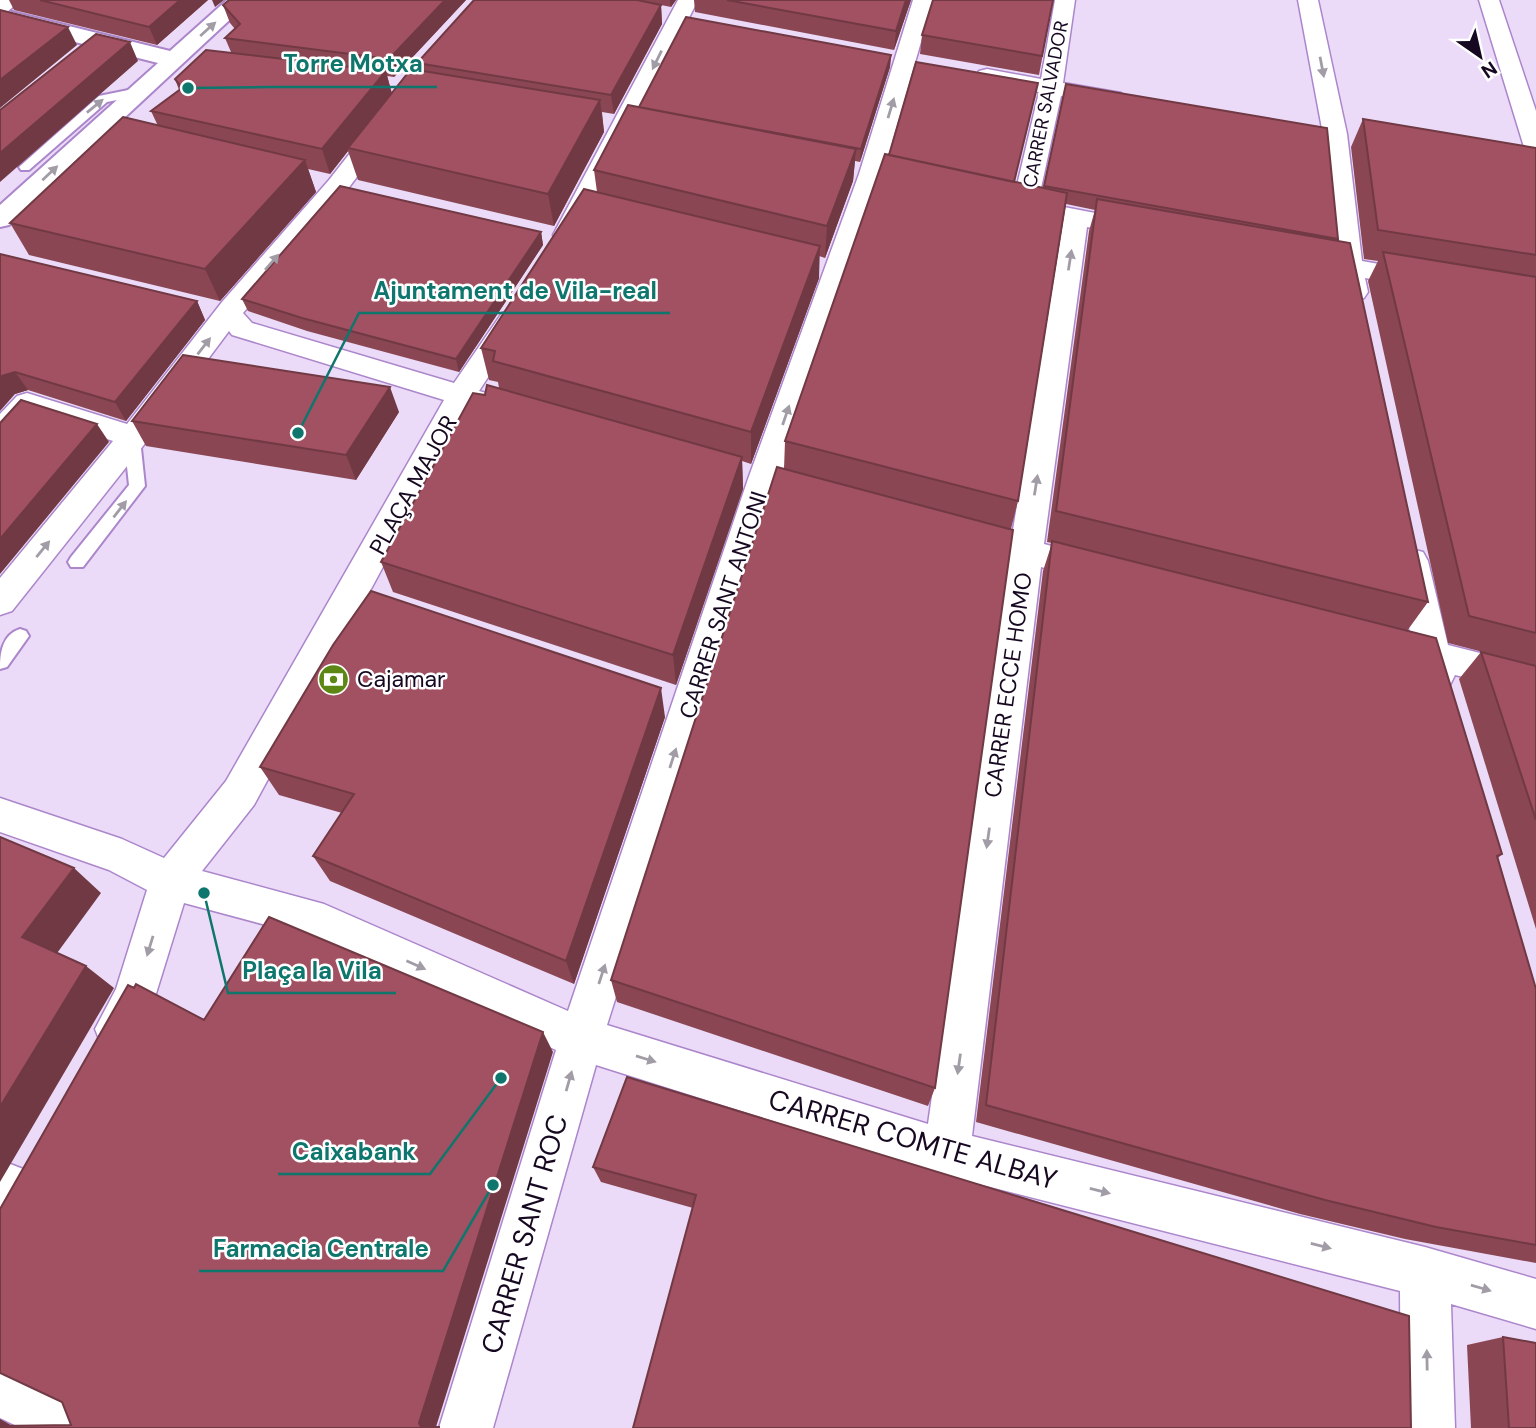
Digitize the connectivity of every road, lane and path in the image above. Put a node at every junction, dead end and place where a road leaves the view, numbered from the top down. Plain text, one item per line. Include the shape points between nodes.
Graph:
1 (11, 0) edge
2 (240, 0) edge
3 (923, 0) edge
4 (1065, 0) edge
5 (1308, 0) edge
6 (1489, 0) edge
7 (0, 8) edge
8 (683, 10) edge
9 (654, 14) edge
10 (0, 16) edge
11 (704, 24) edge
12 (101, 40) junction
13 (879, 56) edge
14 (81, 57) edge
15 (175, 59) junction
16 (906, 61) junction
17 (202, 62) edge
18 (933, 66) edge
19 (972, 73) edge
20 (1051, 88) junction
21 (138, 92) junction
22 (1132, 101) edge
23 (403, 102) edge
24 (597, 122) edge
25 (624, 126) junction
26 (97, 130) junction
27 (1308, 130) edge
28 (651, 131) edge
29 (1335, 134) junction
30 (124, 136) edge
31 (1362, 139) edge
32 (1536, 147) edge
33 (25, 167) dead end
34 (844, 168) edge
35 (884, 176) junction
36 (311, 179) edge
37 (338, 185) junction
38 (365, 192) edge
39 (986, 199) edge
40 (1024, 207) junction
41 (579, 208) junction
42 (606, 214) edge
43 (1076, 218) junction
44 (0, 219) edge
45 (1172, 235) edge
46 (552, 241) edge
47 (1281, 255) edge
48 (808, 265) edge
49 (1349, 268) junction
50 (835, 271) junction
51 (1443, 282) edge
52 (525, 298) edge
53 (215, 311) junction
54 (1360, 321) edge
55 (461, 396) junction
56 (504, 408) edge
57 (0, 433) edge
58 (132, 439) junction
59 (934, 527) edge
60 (1406, 535) edge
61 (1026, 552) junction
62 (77, 562) dead end
63 (1134, 580) edge
64 (0, 602) edge
65 (20, 636) dead end
66 (1364, 638) edge
67 (1431, 656) junction
68 (0, 662) edge
69 (1536, 681) edge
70 (1447, 707) edge
71 (0, 815) edge
72 (170, 881) junction
73 (581, 1039) junction
74 (96, 1067) edge
75 (947, 1153) junction
76 (1425, 1272) junction
77 (1536, 1304) edge
78 (0, 1390) edge
79 (77, 1428) edge
80 (466, 1428) edge
81 (1428, 1428) edge

1 - 7 street
15 -> 2 main road
3 - 16 street, CARRER SANT ANTONI
4 - 20 street, CARRER SALVADOR
5 -> 29 street
6 - 32 street
8 - 9 street
8 - 11 street
8 -> 25 street
10 - 12 main road
12 - 14 street
12 - 15 main road via 144,55
13 - 16 street
15 - 17 street
15 - 21 main road
16 - 18 street
35 -> 16 street, CARRER SANT ANTONI
19 - 20 street
20 - 22 street
20 - 40 street, CARRER SALVADOR
21 - 26 main road
33 -> 21 lane via 103,99
23 - 37 street
24 - 25 street
25 - 28 street
25 - 41 street
26 - 30 street
44 -> 26 main road
27 - 29 street
29 - 31 street
29 - 49 street
34 - 35 street
35 - 50 street, CARRER SANT ANTONI
36 - 37 street
37 - 38 street
53 -> 37 street
39 - 40 street
40 - 43 street
41 - 42 street
41 - 46 street
43 - 45 street
61 -> 43 street, CARRER ECCE HOMO
47 - 49 street
48 - 50 street
49 - 51 street
49 - 54 street
73 -> 50 street, CARRER SANT ANTONI via 676,702 764,479
52 - 55 street
53 - 55 street, PLAÇA MAJOR via 242,329
58 -> 53 street
55 - 56 street
55 - 72 street, PLAÇA MAJOR via 366,599 240,793
57 - 58 street via 27,402
62 -> 58 lane via 137,486
64 -> 58 street
59 - 61 street
60 - 67 street
61 - 63 street
61 -> 75 street, CARRER ECCE HOMO
65 - 68 lane
66 - 67 street
67 - 69 street
67 - 70 street
71 - 72 street via 122,857
72 -> 73 street, CARRER COMTE ALBAY via 309,917
72 -> 74 street via 135,998
73 -> 75 street, CARRER COMTE ALBAY
80 -> 73 street, CARRER SANT ROC
75 -> 76 street, CARRER COMTE ALBAY
76 -> 77 street, CARRER COMTE ALBAY
81 -> 76 street
78 - 79 street

